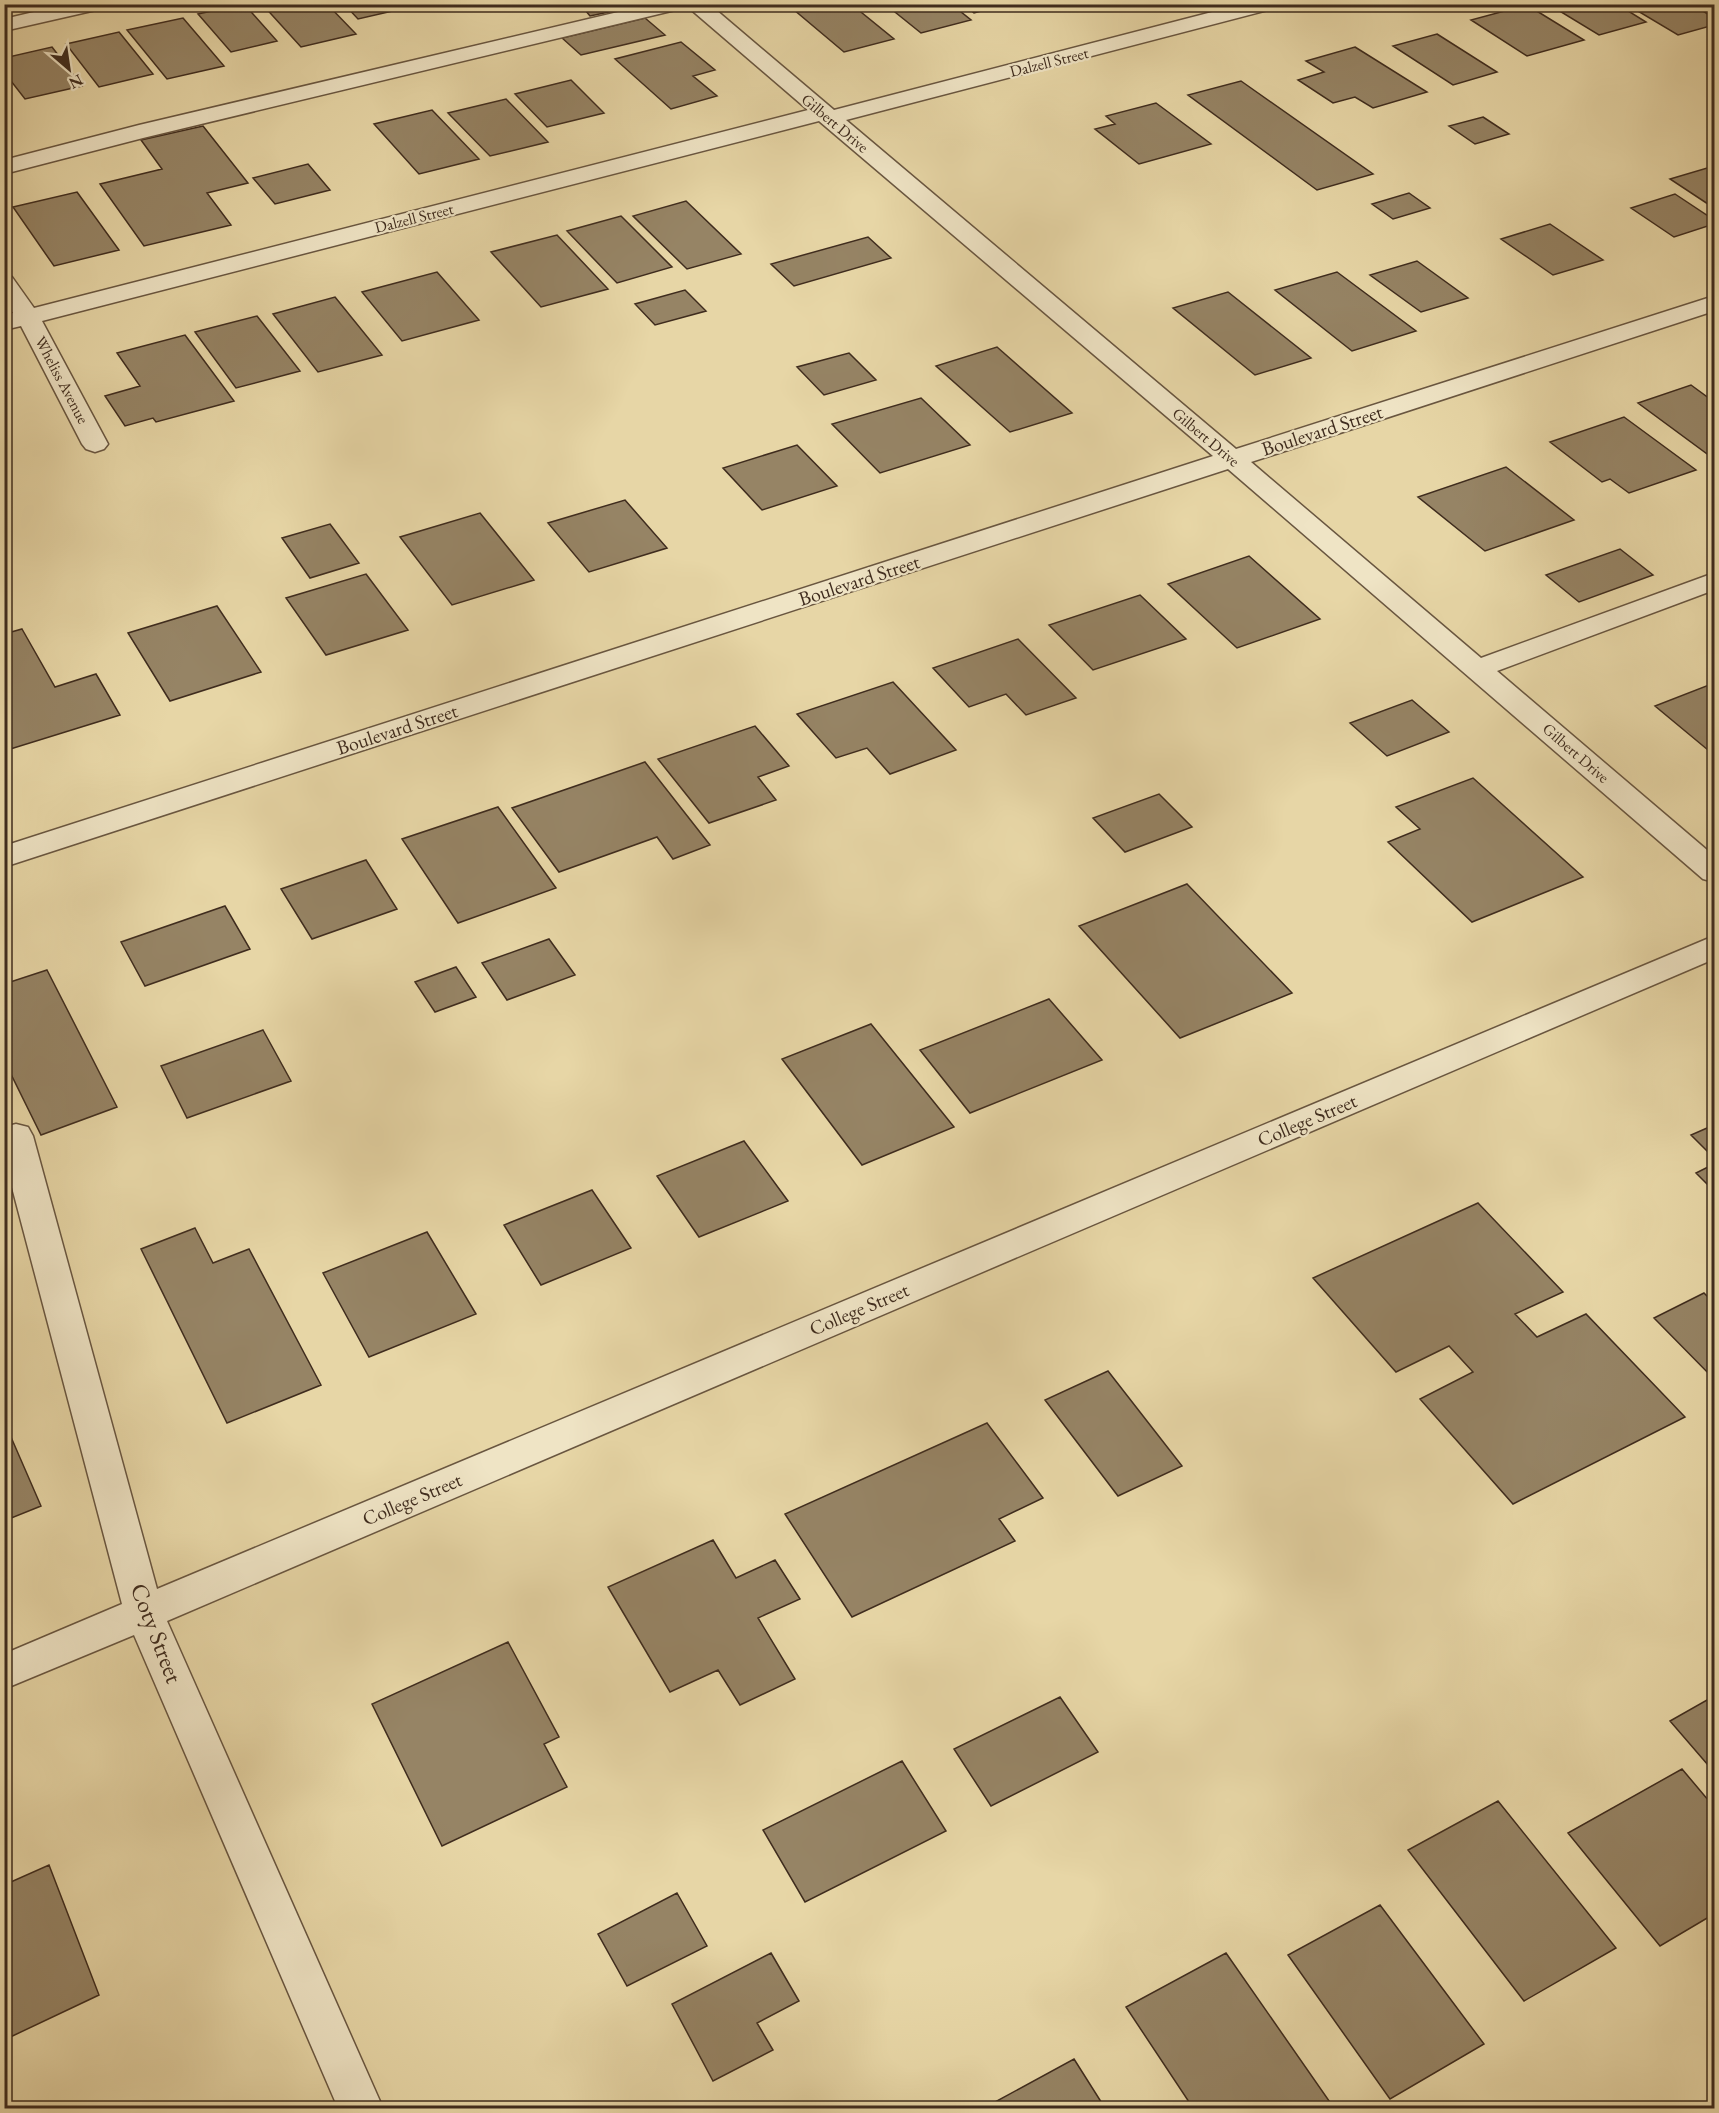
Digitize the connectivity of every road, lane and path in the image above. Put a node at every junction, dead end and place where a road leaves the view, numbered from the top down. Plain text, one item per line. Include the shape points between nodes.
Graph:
1 (98, 4) edge
2 (680, 4) edge
3 (696, 4) edge
4 (1269, 4) edge
5 (4, 25) edge
6 (826, 115) junction
7 (4, 167) edge
8 (4, 282) edge
9 (1714, 303) edge
10 (16, 320) edge
11 (95, 444) dead end
12 (1232, 459) junction
13 (1714, 581) edge
14 (1477, 669) junction
15 (4, 856) edge
16 (1714, 872) edge
17 (1714, 946) edge
18 (16, 1136) dead end
19 (144, 1613) junction
20 (4, 1672) edge
21 (361, 2109) edge

1 - 5 street
2 - 7 street
3 - 6 street, Gilbert Drive
4 - 6 street, Dalzell Street
6 - 10 street, Dalzell Street
6 - 12 street, Gilbert Drive
8 - 10 street, Wheliss Avenue
9 - 12 street, Boulevard Street
10 - 11 street, Wheliss Avenue
12 - 14 street, Gilbert Drive
12 - 15 street, Boulevard Street
13 - 14 street
14 - 16 street, Gilbert Drive
17 - 19 street, College Street
18 - 19 street, Coty Street
19 - 20 street, College Street
19 - 21 street, Coty Street

